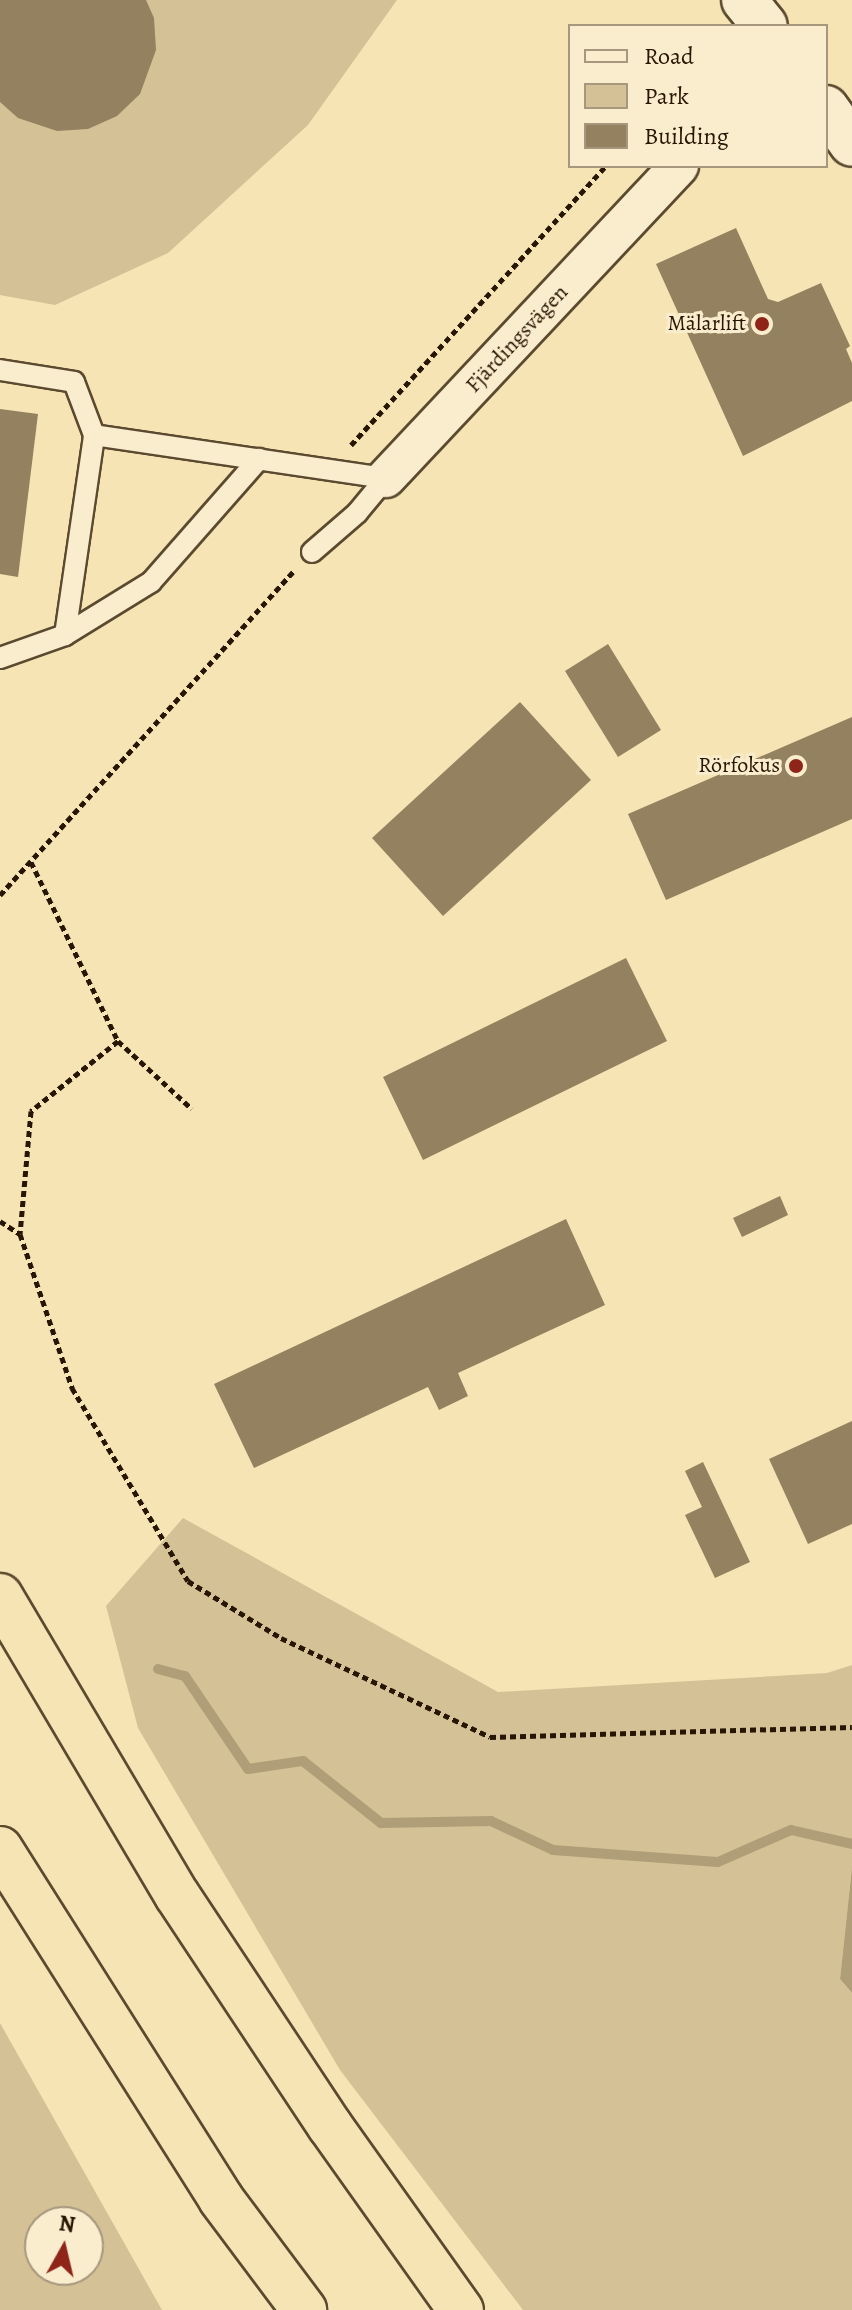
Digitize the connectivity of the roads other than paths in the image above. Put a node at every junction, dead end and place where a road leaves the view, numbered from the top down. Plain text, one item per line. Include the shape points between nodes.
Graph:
1 (744, 0) edge
2 (763, 24) edge
3 (828, 111) edge
4 (852, 144) edge
5 (677, 168) edge
6 (0, 370) edge
7 (94, 435) junction
8 (259, 459) junction
9 (386, 478) junction
10 (312, 552) dead end
11 (65, 635) junction
12 (0, 658) edge
13 (0, 1596) edge
14 (0, 1849) edge
15 (304, 2310) edge
16 (461, 2310) edge

1 - 2 street
3 - 4 street
5 - 9 street, Fjärdingsvägen
6 - 7 lane via 74,382
7 - 8 lane
7 - 11 lane
8 - 9 lane
8 - 11 lane via 151,582
9 - 10 lane, Fjärdingsvägen via 357,513
11 - 12 lane
13 - 16 highway via 177,1895 330,2126
14 - 15 highway via 221,2199

